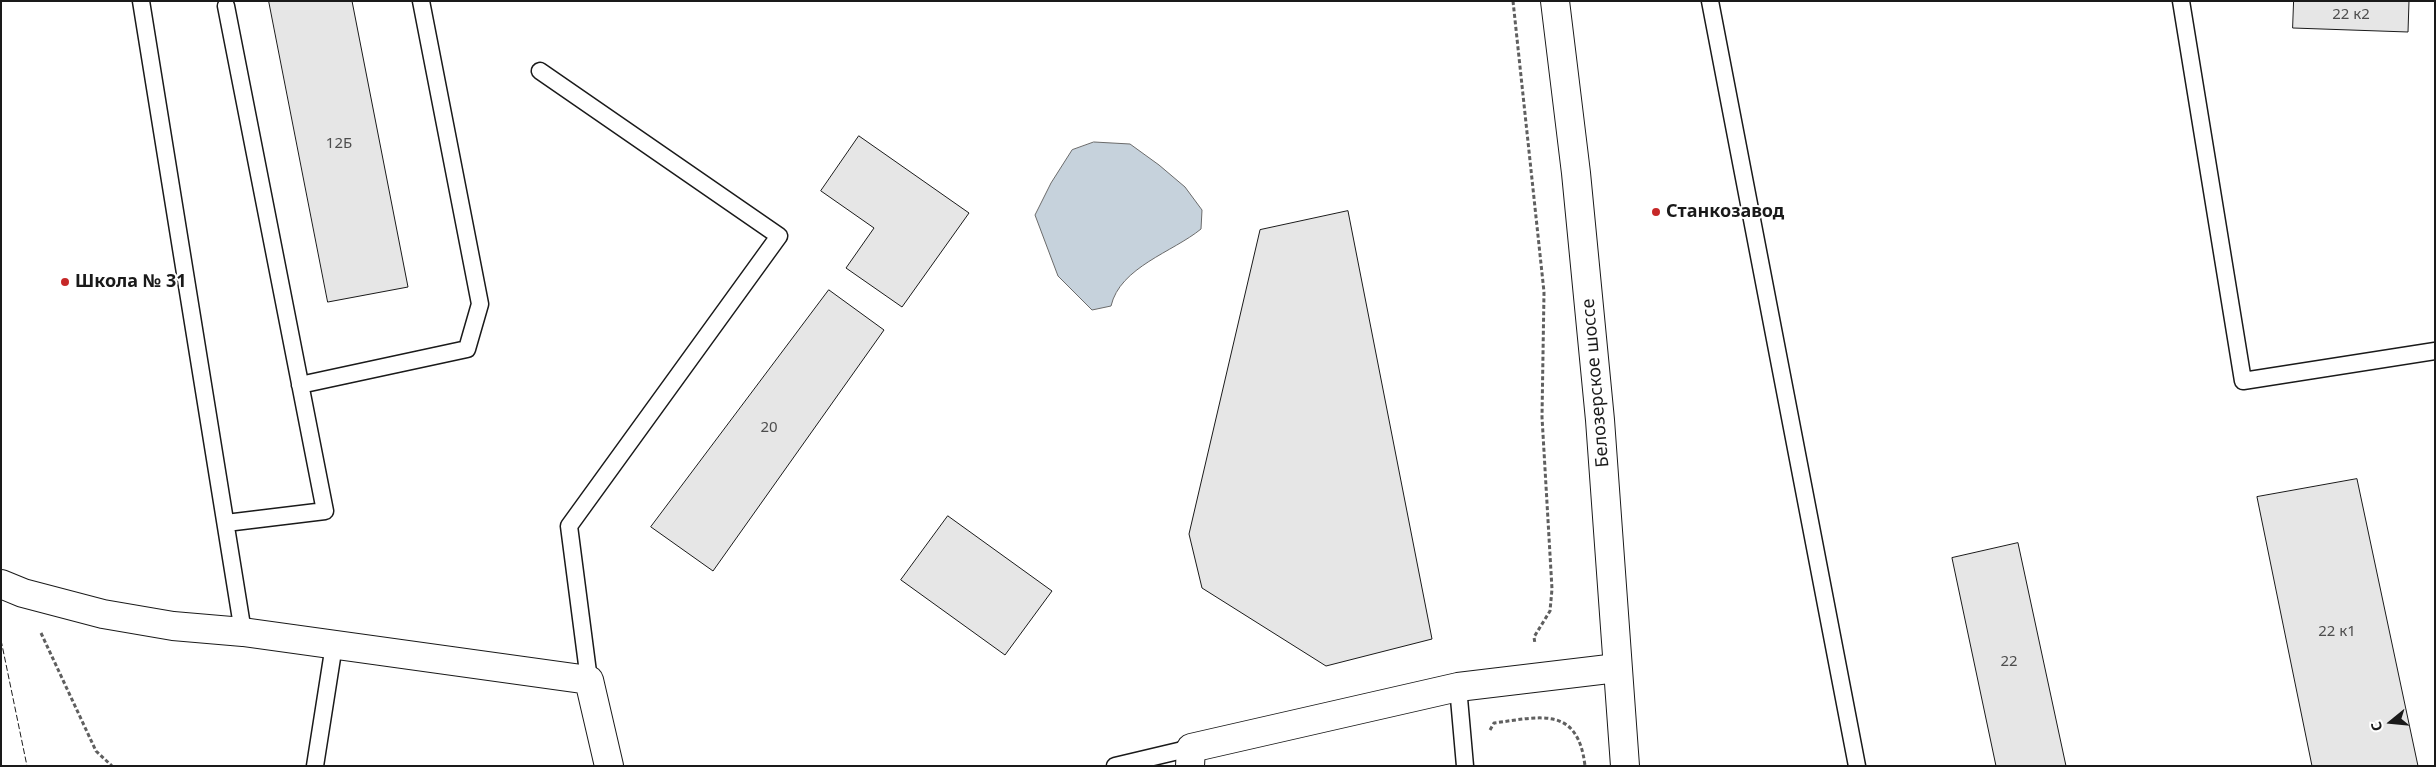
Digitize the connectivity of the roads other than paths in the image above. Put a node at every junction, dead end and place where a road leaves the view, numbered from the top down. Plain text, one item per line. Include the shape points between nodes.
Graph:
1 (141, 1) edge
2 (421, 1) edge
3 (1556, 1) edge
4 (1710, 1) edge
5 (2181, 1) edge
6 (226, 6) dead end
7 (540, 71) dead end
8 (2435, 351) edge
9 (300, 385) junction
10 (226, 523) junction
11 (12, 589) edge
12 (243, 632) junction
13 (334, 645) junction
14 (1617, 668) junction
15 (589, 680) junction
16 (1458, 687) junction
17 (1190, 757) edge
18 (315, 766) edge
19 (609, 766) edge
20 (1114, 766) edge
21 (1465, 766) edge
22 (1626, 766) edge
23 (1857, 766) edge

1 - 10 lane
2 - 9 lane via 480,304 467,349
3 - 14 street, Белозерское шоссе via 1600,420
4 - 23 lane
5 - 8 lane via 2243,381
6 - 9 lane
7 - 15 lane via 779,236 569,526
9 - 10 lane via 325,511
10 - 12 lane
11 - 12 street via 103,614 173,626
12 - 13 street
13 - 15 street
13 - 18 lane
14 - 16 street
14 - 22 street, Белозерское шоссе
15 - 19 street
16 - 17 street
16 - 21 lane
17 - 20 lane

